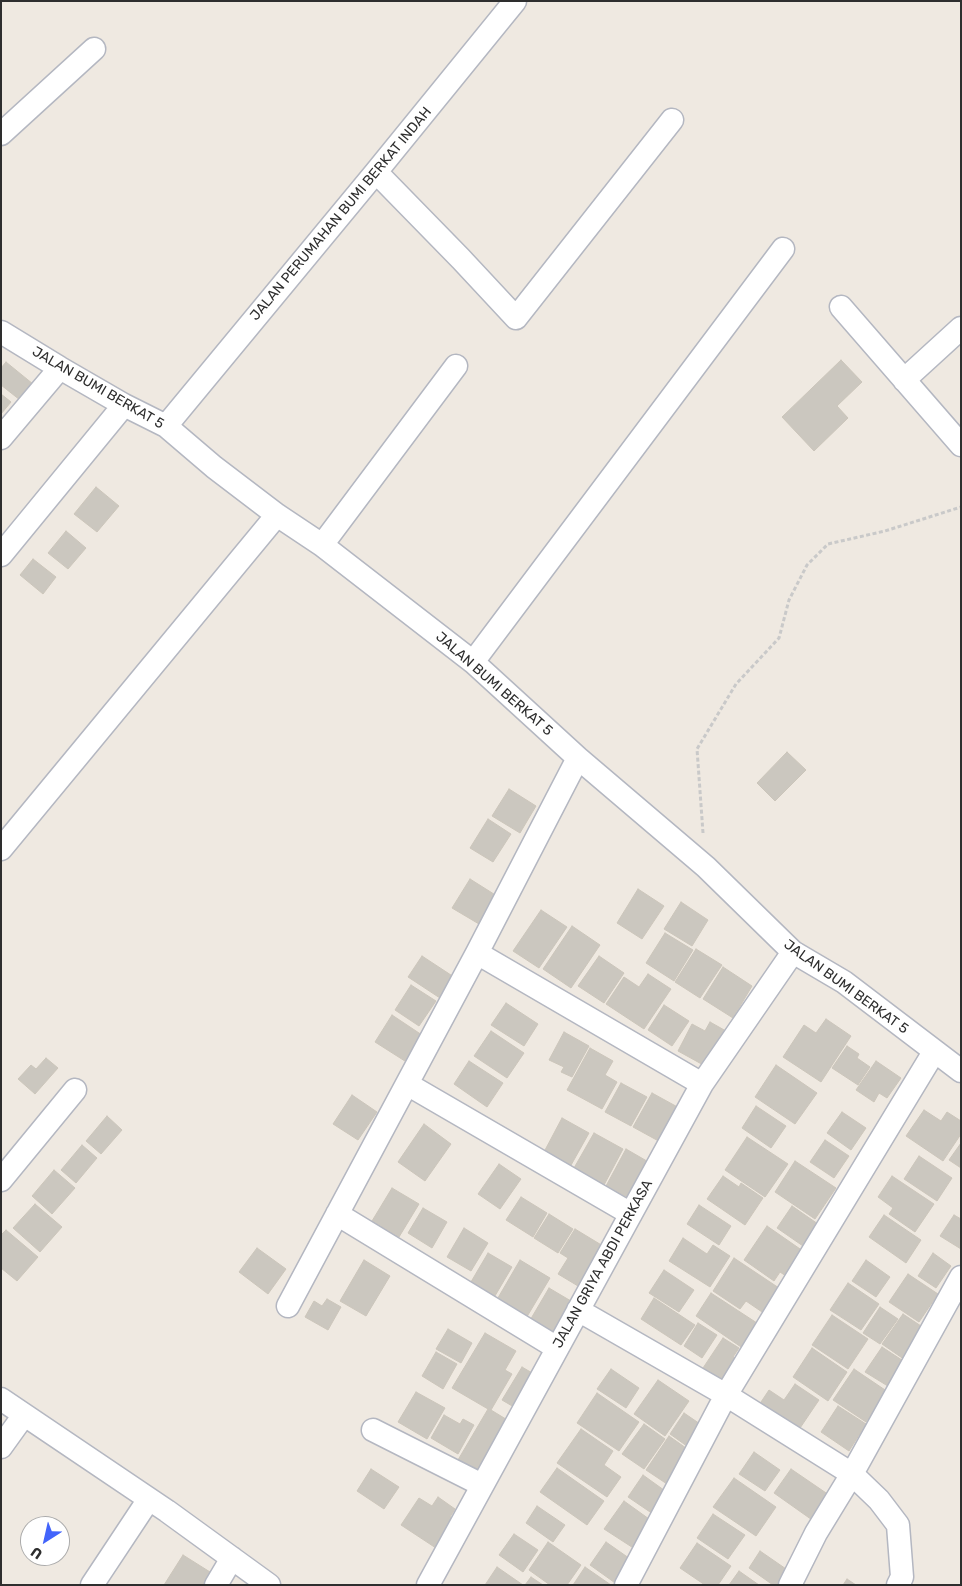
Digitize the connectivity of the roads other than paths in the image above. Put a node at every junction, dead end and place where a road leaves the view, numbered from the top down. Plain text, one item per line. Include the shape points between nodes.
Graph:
1 (515, 1) edge
2 (94, 49) dead end
3 (672, 120) dead end
4 (1, 134) edge
5 (376, 172) junction
6 (783, 249) dead end
7 (841, 308) dead end
8 (961, 328) edge
9 (1, 332) edge
10 (456, 366) dead end
11 (60, 368) junction
12 (904, 380) junction
13 (124, 405) junction
14 (166, 426) junction
15 (1, 438) edge
16 (961, 445) edge
17 (277, 515) junction
18 (322, 545) junction
19 (1, 555) edge
20 (473, 662) junction
21 (578, 758) junction
22 (1, 850) edge
23 (793, 952) junction
24 (477, 953) junction
25 (934, 1052) junction
26 (961, 1070) edge
27 (407, 1084) junction
28 (702, 1084) junction
29 (75, 1090) dead end
30 (1, 1180) edge
31 (337, 1214) junction
32 (630, 1214) junction
33 (961, 1277) edge
34 (288, 1306) dead end
35 (578, 1310) junction
36 (557, 1348) junction
37 (726, 1395) junction
38 (1, 1399) edge
39 (24, 1415) junction
40 (373, 1430) dead end
41 (1, 1447) edge
42 (852, 1474) junction
43 (482, 1485) junction
44 (149, 1499) junction
45 (232, 1558) junction
46 (904, 1582) edge
47 (92, 1585) edge
48 (216, 1585) edge
49 (269, 1585) edge
50 (428, 1585) edge
51 (626, 1585) edge
52 (790, 1585) edge

1 - 5 street, JALAN PERUMAHAN BUMI BERKAT INDAH
2 - 4 street
3 - 5 street via 516,318
5 - 14 street, JALAN PERUMAHAN BUMI BERKAT INDAH
6 - 20 street
7 - 12 street
8 - 12 street
9 - 11 street, JALAN BUMI BERKAT 5
10 - 18 street
11 - 13 street, JALAN BUMI BERKAT 5
11 - 15 street
12 - 16 street
13 - 14 street, JALAN BUMI BERKAT 5
13 - 19 street
14 - 17 street, JALAN BUMI BERKAT 5
17 - 18 street, JALAN BUMI BERKAT 5
17 - 22 street
18 - 20 street, JALAN BUMI BERKAT 5
20 - 21 street, JALAN BUMI BERKAT 5
21 - 23 street, JALAN BUMI BERKAT 5 via 706,867
21 - 24 street
23 - 25 street, JALAN BUMI BERKAT 5 via 844,982
23 - 28 street, JALAN GRIYA ABDI PERKASA
24 - 27 street
24 - 28 street
25 - 26 street, JALAN BUMI BERKAT 5
25 - 37 street
27 - 31 street
27 - 32 street
28 - 32 street, JALAN GRIYA ABDI PERKASA
29 - 30 street
31 - 34 street
31 - 36 street
32 - 35 street, JALAN GRIYA ABDI PERKASA
33 - 42 street
35 - 36 street, JALAN GRIYA ABDI PERKASA
35 - 37 street
36 - 43 street, JALAN GRIYA ABDI PERKASA
37 - 42 street
37 - 51 street
38 - 39 street
39 - 41 street
39 - 44 street
40 - 43 street
42 - 46 street via 879,1500 898,1525
42 - 52 street via 816,1533
43 - 50 street, JALAN GRIYA ABDI PERKASA
44 - 45 street
44 - 47 street
45 - 48 street
45 - 49 street

